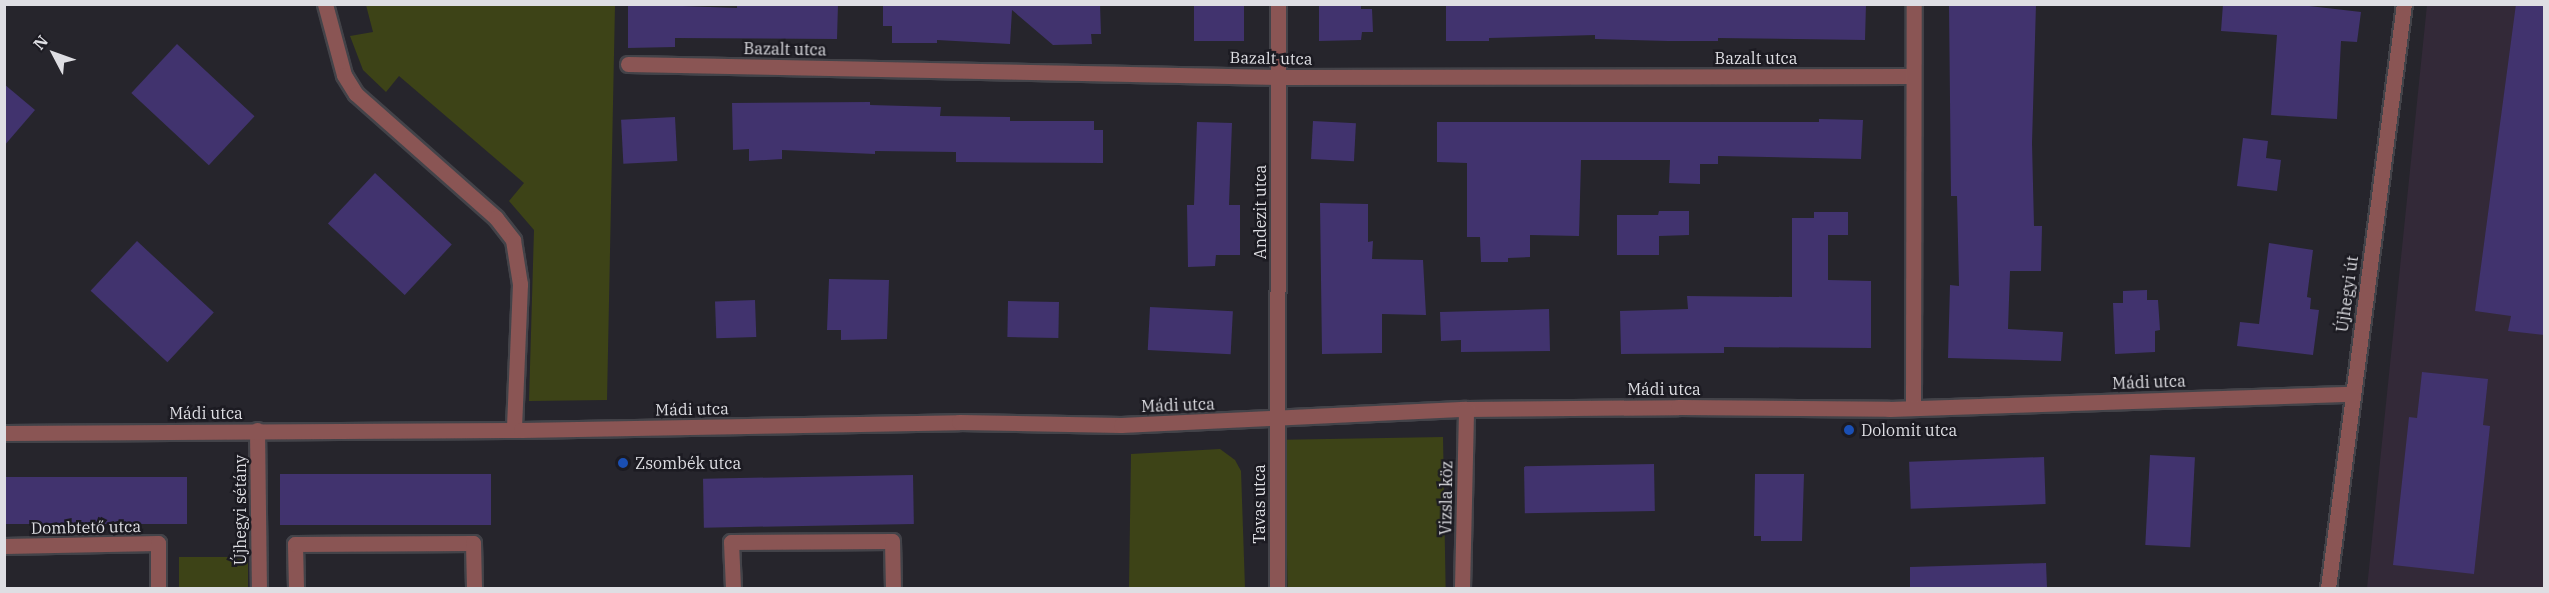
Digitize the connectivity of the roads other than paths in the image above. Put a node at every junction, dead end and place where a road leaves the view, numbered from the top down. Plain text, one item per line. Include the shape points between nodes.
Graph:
1 (325, 4) edge
2 (1278, 4) edge
3 (1914, 4) edge
4 (2404, 4) edge
5 (628, 64) dead end
6 (1913, 76) junction
7 (1278, 77) junction
8 (2352, 394) junction
9 (1913, 407) junction
10 (1466, 409) junction
11 (1278, 419) junction
12 (257, 430) junction
13 (514, 430) junction
14 (4, 433) edge
15 (4, 546) edge
16 (158, 588) edge
17 (259, 588) edge
18 (296, 588) edge
19 (474, 588) edge
20 (733, 588) edge
21 (893, 588) edge
22 (1277, 588) edge
23 (1462, 588) edge
24 (2328, 588) edge

1 - 13 street via 344,75 356,94 496,218 513,240 520,284
2 - 7 street, Andezit utca
3 - 6 street
4 - 8 street, Újhegyi út
5 - 7 street, Bazalt utca
6 - 7 street, Bazalt utca
6 - 9 street
7 - 11 street, Andezit utca
8 - 9 street, Mádi utca
8 - 24 street, Újhegyi út
9 - 10 street, Mádi utca
10 - 11 street, Mádi utca
10 - 23 street, Vizsla köz
11 - 13 street, Mádi utca via 1121,425 959,422
11 - 22 street, Tavas utca
12 - 13 street, Mádi utca
12 - 14 street, Mádi utca
12 - 17 street, Újhegyi sétány
15 - 16 street, Dombtető utca via 158,543
18 - 19 street via 295,544 461,543 473,543
20 - 21 street via 732,542 892,541

